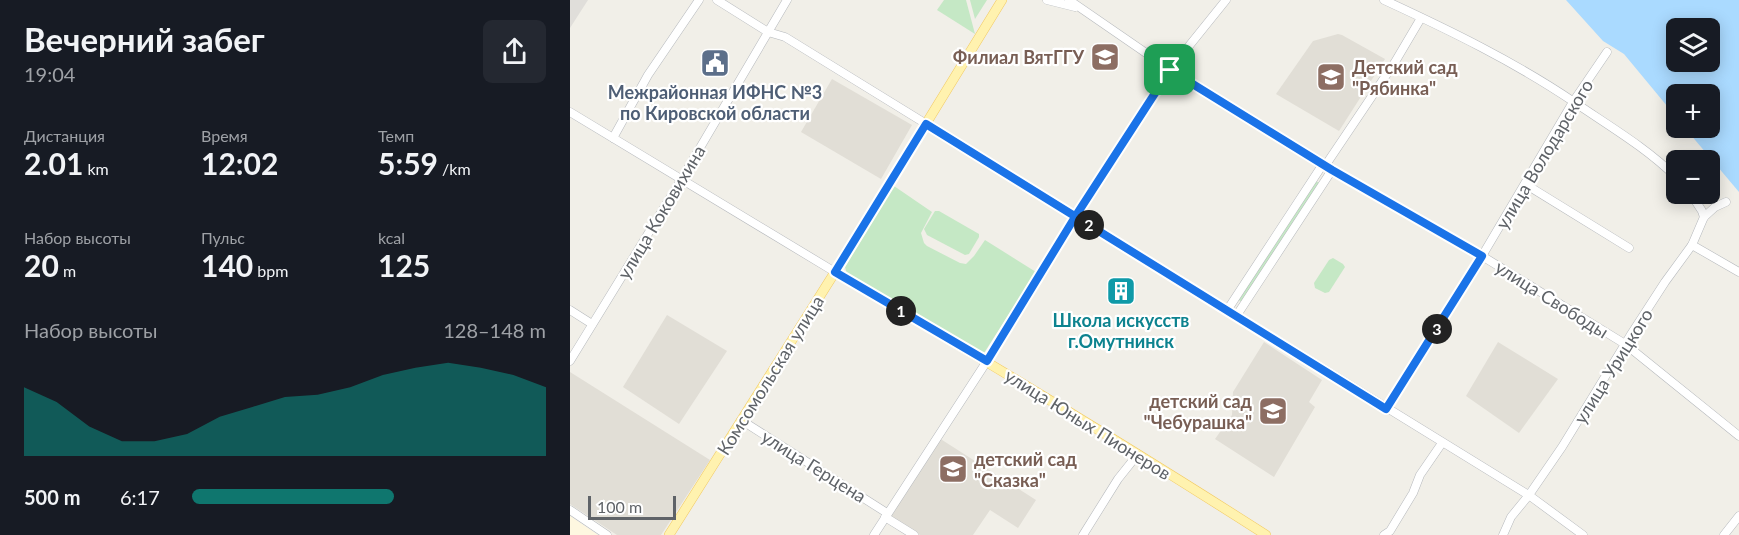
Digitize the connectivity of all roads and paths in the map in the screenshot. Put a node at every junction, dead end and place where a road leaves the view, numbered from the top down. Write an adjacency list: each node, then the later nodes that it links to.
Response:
1 (699, 0): 17 (street)
2 (717, 0): 11 (street)
3 (787, 0): 11 (street, улица Коковихина)
4 (1002, 0): 16 (main road, Комсомольская улица)
5 (1047, 0): 9 (street, улица Свободы)
6 (1069, 0): 9 (street, улица Свободы)
7 (1226, 0): 13 (street)
8 (1384, 0): 10 (street)
9 (1079, 7): 13 (street, улица Свободы)
10 (1421, 18): 14 (street); 18 (street)
11 (768, 32): 16 (street); 20 (street, улица Коковихина)
12 (1607, 52): 14 (street, улица Володарского)
13 (1170, 70): 18 (street, улица Свободы); 24 (street)
14 (1573, 102): 19 (street); 21 (street, улица Володарского)
15 (570, 112): 17 (street, улица Юных Пионеров)
16 (926, 124): 24 (street); 29 (main road, Комсомольская улица)
17 (613, 138): 20 (street, улица Юных Пионеров)
18 (1326, 167): 28 (street, улица Свободы); 31 (street); 33 (street)
19 (1666, 168)
20 (681, 180): 29 (street, улица Юных Пионеров); 34 (street, улица Коковихина)
21 (1525, 184): 27 (street); 28 (street, улица Володарского)
22 (1726, 202): 25 (street)
23 (1697, 204): 25 (street)
24 (1075, 217): 31 (street); 37 (street)
25 (1704, 218): 26 (street, улица Урицкого)
26 (1692, 245): 30 (street); 35 (street, улица Урицкого)
27 (1629, 248)
28 (1482, 256): 35 (street, улица Свободы); 38 (street, улица Володарского)
29 (835, 272): 37 (main road, улица Юных Пионеров); 39 (main road, Комсомольская улица)
30 (1739, 272)
31 (1228, 309): 33 (street)
32 (570, 310): 34 (street)
33 (1237, 315): 38 (street)
34 (592, 324): 36 (street, улица Коковихина)
35 (1626, 344): 40 (street, улица Свободы); 43 (street, улица Урицкого)
36 (570, 361)
37 (987, 361): 42 (main road, улица Юных Пионеров); 45 (street)
38 (1386, 409): 41 (street)
39 (741, 420): 45 (street, улица Герцена); 48 (main road, Комсомольская улица)
40 (1739, 436)
41 (1442, 443): 43 (street); 53 (street)
42 (1138, 454): 51 (street); 52 (main road, улица Юных Пионеров)
43 (1529, 495): 54 (street, улица Урицкого); 55 (street)
44 (570, 510): 47 (street)
45 (886, 515): 49 (street); 50 (street, улица Герцена)
46 (1739, 516): 56 (street)
47 (606, 535)
48 (669, 535)
49 (874, 535)
50 (914, 535)
51 (1083, 535)
52 (1266, 535)
53 (1384, 535)
54 (1503, 535)
55 (1584, 535)
56 (1724, 535)

